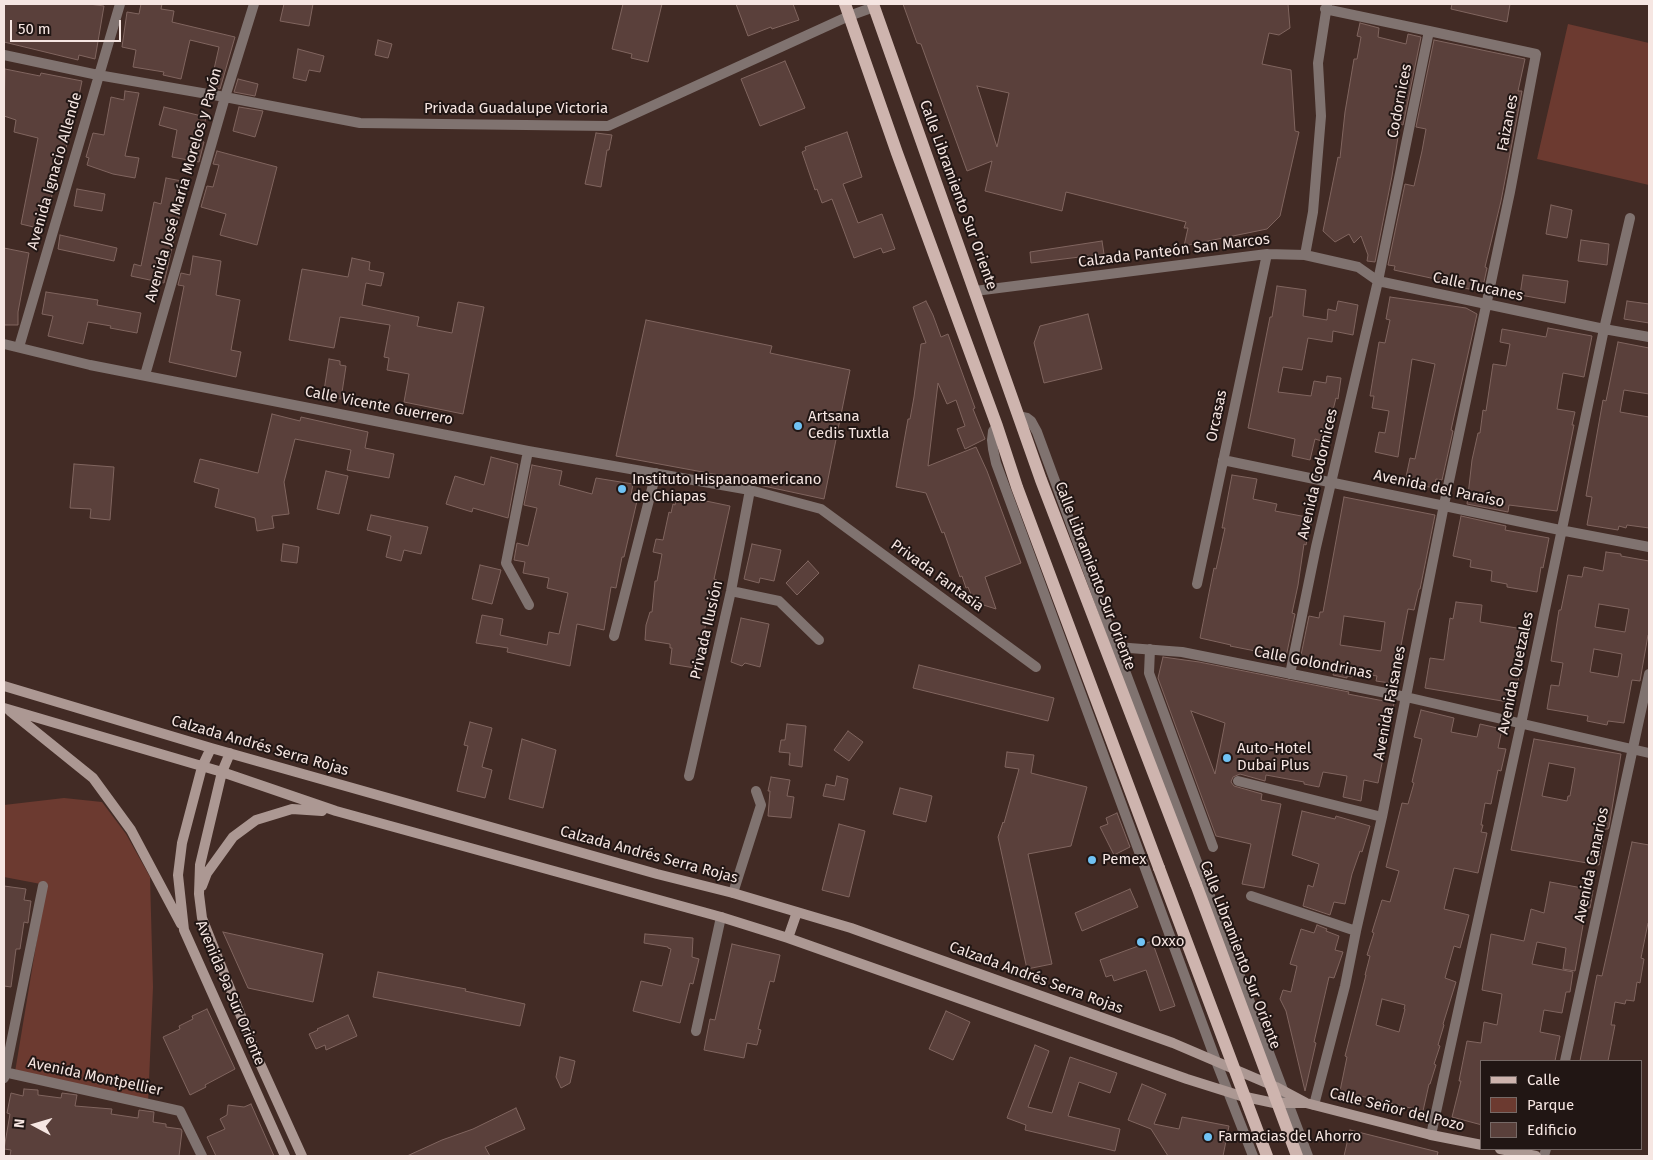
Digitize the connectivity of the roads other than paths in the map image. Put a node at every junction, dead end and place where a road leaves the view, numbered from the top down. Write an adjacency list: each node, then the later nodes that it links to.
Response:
1 (120, 4): 8 (street, Avenida Ignacio Allende)
2 (254, 4): 9 (street, Avenida José María Morelos y Pavón)
3 (873, 5): 5 (street, Privada Guadalupe Victoria); 14 (main road, Calle Libramiento Sur Oriente)
4 (1326, 6): 6 (street); 12 (street)
5 (847, 10): 9 (street, Privada Guadalupe Victoria); 22 (main road)
6 (1429, 31): 13 (street, Codornices); 15 (street, Faizanes)
7 (4, 55): 8 (street, Privada Guadalupe Victoria)
8 (98, 75): 9 (street, Privada Guadalupe Victoria); 19 (street, Avenida Ignacio Allende)
9 (225, 97): 20 (street, Avenida José María Morelos y Pavón)
10 (1630, 218): 16 (street, Avenida Quetzales)
11 (1266, 254): 12 (street, Calzada Panteón San Marcos); 14 (street, Calzada Panteón San Marcos); 24 (street, Orcasas)
12 (1305, 255): 13 (street, Calle Tucanes)
13 (1378, 281): 15 (street, Calle Tucanes); 26 (street, Avenida Codornices)
14 (975, 291): 21 (main road, Calle Libramiento Sur Oriente)
15 (1487, 304): 16 (street, Calle Tucanes); 28 (street, Avenida Faisanes)
16 (1604, 330): 17 (street, Calle Tucanes); 30 (street, Avenida Quetzales)
17 (1649, 337)
18 (4, 344): 19 (street, Calle Vicente Guerrero)
19 (19, 347): 20 (street, Calle Vicente Guerrero)
20 (145, 375): 23 (street, Calle Vicente Guerrero)
21 (1018, 416): 37 (street); 83 (main road, Calle Libramiento Sur Oriente, bridge)
22 (997, 426): 69 (street); 82 (main road, bridge)
23 (528, 451): 25 (street, Calle Vicente Guerrero); 34 (street)
24 (1224, 460): 26 (street, Avenida del Paraíso); 32 (street, Orcasas)
25 (656, 473): 27 (street, Calle Vicente Guerrero); 35 (street)
26 (1332, 482): 28 (street, Avenida del Paraíso); 40 (street, Avenida Codornices)
27 (750, 490): 29 (street, Calle Vicente Guerrero); 33 (street, Privada Ilusión)
28 (1444, 505): 30 (street, Avenida del Paraíso); 43 (street, Avenida Faisanes)
29 (821, 509): 39 (street, Privada Fantasía)
30 (1560, 530): 31 (street, Avenida del Paraíso); 45 (street, Avenida Quetzales)
31 (1649, 547)
32 (1197, 584)
33 (731, 591): 36 (street); 52 (street, Privada Ilusión)
34 (529, 605)
35 (614, 636)
36 (819, 640)
37 (1116, 647): 38 (street, Calle Golondrinas); 71 (street)
38 (1150, 649): 40 (street, Calle Golondrinas); 57 (street)
39 (1036, 667)
40 (1290, 674): 43 (street, Calle Golondrinas)
41 (1649, 674): 47 (street, Avenida Canarios)
42 (4, 686): 46 (main road, Calzada Andrés Serra Rojas)
43 (1406, 697): 45 (street, Calle Golondrinas); 56 (street, Avenida Faisanes)
44 (5, 708): 50 (main road); 64 (main road)
45 (1521, 724): 47 (street, Calle Golondrinas); 75 (street, Avenida Quetzales)
46 (211, 748): 49 (main road, Calzada Andrés Serra Rojas); 50 (main road, Avenida 9a Sur Oriente)
47 (1633, 749): 48 (street, Calle Golondrinas); 68 (street, Avenida Canarios)
48 (1649, 753)
49 (230, 754): 51 (main road, Avenida 9a Sur Oriente); 59 (main road, Calzada Andrés Serra Rojas)
50 (202, 767): 51 (main road); 64 (main road, Avenida 9a Sur Oriente)
51 (222, 772): 55 (main road); 60 (main road, Avenida 9a Sur Oriente)
52 (689, 776)
53 (1238, 781): 56 (street)
54 (756, 791): 59 (street)
55 (336, 811): 60 (main road); 63 (main road)
56 (1382, 817): 65 (street, Avenida Faisanes)
57 (1213, 847)
58 (43, 886): 70 (street)
59 (733, 893): 62 (main road, Calzada Andrés Serra Rojas)
60 (199, 894): 80 (main road, Avenida 9a Sur Oriente)
61 (1250, 896): 65 (street)
62 (797, 912): 66 (main road); 69 (main road, Calzada Andrés Serra Rojas)
63 (721, 917): 66 (main road); 67 (street)
64 (184, 930): 79 (main road, Avenida 9a Sur Oriente)
65 (1356, 931): 74 (street, Avenida Faisanes)
66 (788, 938): 72 (main road)
67 (696, 1031)
68 (1565, 1060)
69 (1216, 1061): 71 (main road, Calzada Andrés Serra Rojas); 72 (street)
70 (4, 1074): 78 (street, Avenida Montpellier)
71 (1280, 1089): 73 (street); 74 (main road, Calle Señor del Pozo)
72 (1228, 1091): 73 (main road, Calle Señor del Pozo); 81 (street)
73 (1289, 1104): 74 (main road, Calle Señor del Pozo); 84 (street)
74 (1310, 1104): 75 (main road, Calle Señor del Pozo)
75 (1431, 1134): 76 (main road, Calle Señor del Pozo)
76 (1480, 1145)
77 (1505, 1150): 85 (main road)
78 (202, 1156)
79 (285, 1156)
80 (302, 1156)
81 (1253, 1156)
82 (1266, 1156)
83 (1298, 1156)
84 (1308, 1156)
85 (1536, 1156)

